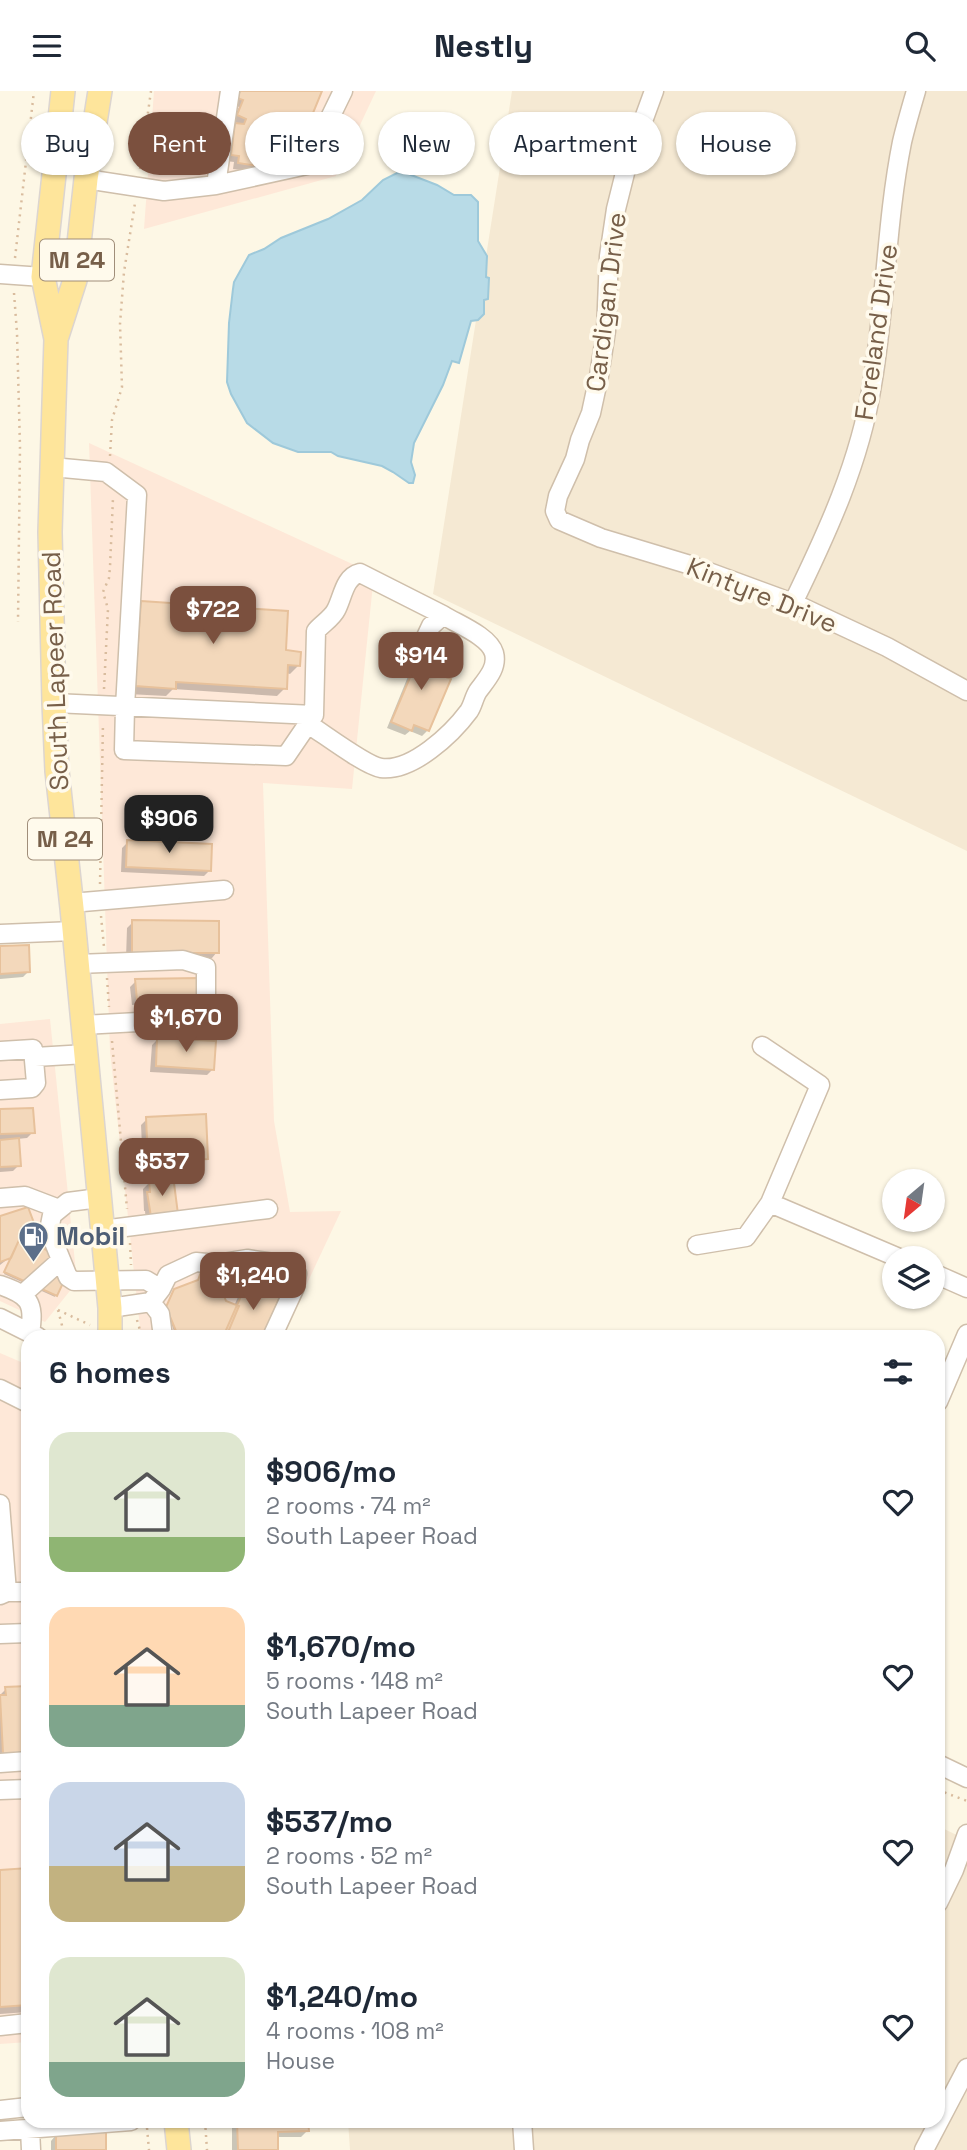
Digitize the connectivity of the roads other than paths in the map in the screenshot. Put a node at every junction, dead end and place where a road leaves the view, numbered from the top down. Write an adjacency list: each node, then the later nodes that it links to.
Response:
1 (63, 91): 10 (main road, South Lapeer Road / M 24)
2 (100, 91): 7 (main road, South Lapeer Road / M 24)
3 (230, 91): 8 (street)
4 (343, 91): 8 (street)
5 (654, 91): 13 (street, Cardigan Drive)
6 (916, 91): 14 (street, Foreland Drive)
7 (86, 179): 8 (street); 11 (main road, South Lapeer Road / M 24)
8 (216, 185)
9 (7, 275): 10 (street)
10 (43, 277): 11 (main road, South Lapeer Road / M 24)
11 (56, 339): 12 (main road, South Lapeer Road / M 24)
12 (52, 467): 18 (main road, South Lapeer Road / M 24); 19 (street)
13 (555, 511): 14 (street, Kintyre Drive)
14 (793, 603): 17 (street, Kintyre Drive)
15 (443, 615): 16 (street); 20 (street); 20 (street)
16 (424, 642)
17 (967, 691)
18 (54, 703): 19 (street); 22 (main road, South Lapeer Road / M 24)
19 (125, 707): 20 (street); 20 (street)
20 (311, 719)
21 (225, 890): 22 (street)
22 (71, 903): 23 (main road, South Lapeer Road / M 24)
23 (74, 931): 24 (street); 25 (main road, South Lapeer Road / M 24)
24 (0, 933)
25 (77, 964): 26 (main road, South Lapeer Road / M 24); 26 (street)
26 (83, 1025): 29 (main road, South Lapeer Road / M 24)
27 (762, 1046): 34 (street)
28 (0, 1051): 30 (street)
29 (86, 1054): 30 (street); 33 (main road, South Lapeer Road / M 24)
30 (35, 1057): 31 (street)
31 (0, 1090)
32 (0, 1198): 35 (street)
33 (99, 1198): 35 (street); 37 (main road, South Lapeer Road / M 24)
34 (770, 1203): 38 (street); 39 (street)
35 (59, 1209): 40 (street)
36 (268, 1209): 37 (street)
37 (102, 1230): 42 (main road, South Lapeer Road / M 24)
38 (697, 1245)
39 (882, 1251)
40 (61, 1260): 42 (street); 45 (street)
41 (945, 1278): 44 (street)
42 (107, 1279): 46 (street); 47 (main road, South Lapeer Road / M 24)
43 (0, 1285): 45 (street)
44 (967, 1287)
45 (23, 1294): 50 (street)
46 (156, 1295): 47 (street); 52 (street); 53 (street)
47 (110, 1308): 51 (main road, South Lapeer Road / M 24)
48 (0, 1318): 49 (street)
49 (24, 1330)
50 (34, 1330)
51 (110, 1330)
52 (162, 1330)
53 (275, 1330)
54 (967, 1334): 55 (street)
55 (945, 1386)
56 (0, 1389): 57 (street)
57 (21, 1400)
58 (0, 1504): 60 (street)
59 (21, 1592): 60 (street)
60 (3, 1593)
61 (21, 1633): 62 (street)
62 (0, 1634)
63 (21, 1762): 64 (street)
64 (0, 1763)
65 (945, 1767): 66 (street)
66 (967, 1778)
67 (21, 1789): 68 (street)
68 (0, 1790)
69 (967, 1834): 70 (street)
70 (945, 1889)
71 (21, 2024): 72 (street)
72 (0, 2025)
73 (967, 2068): 76 (street)
74 (21, 2108): 75 (street)
75 (0, 2110)
76 (945, 2110)
77 (43, 2128): 81 (street)
78 (177, 2128): 84 (main road)
79 (522, 2128): 85 (street)
80 (936, 2128): 86 (street)
81 (30, 2129): 82 (street); 83 (street)
82 (0, 2131)
83 (32, 2150)
84 (179, 2150)
85 (524, 2150)
86 (924, 2150)

